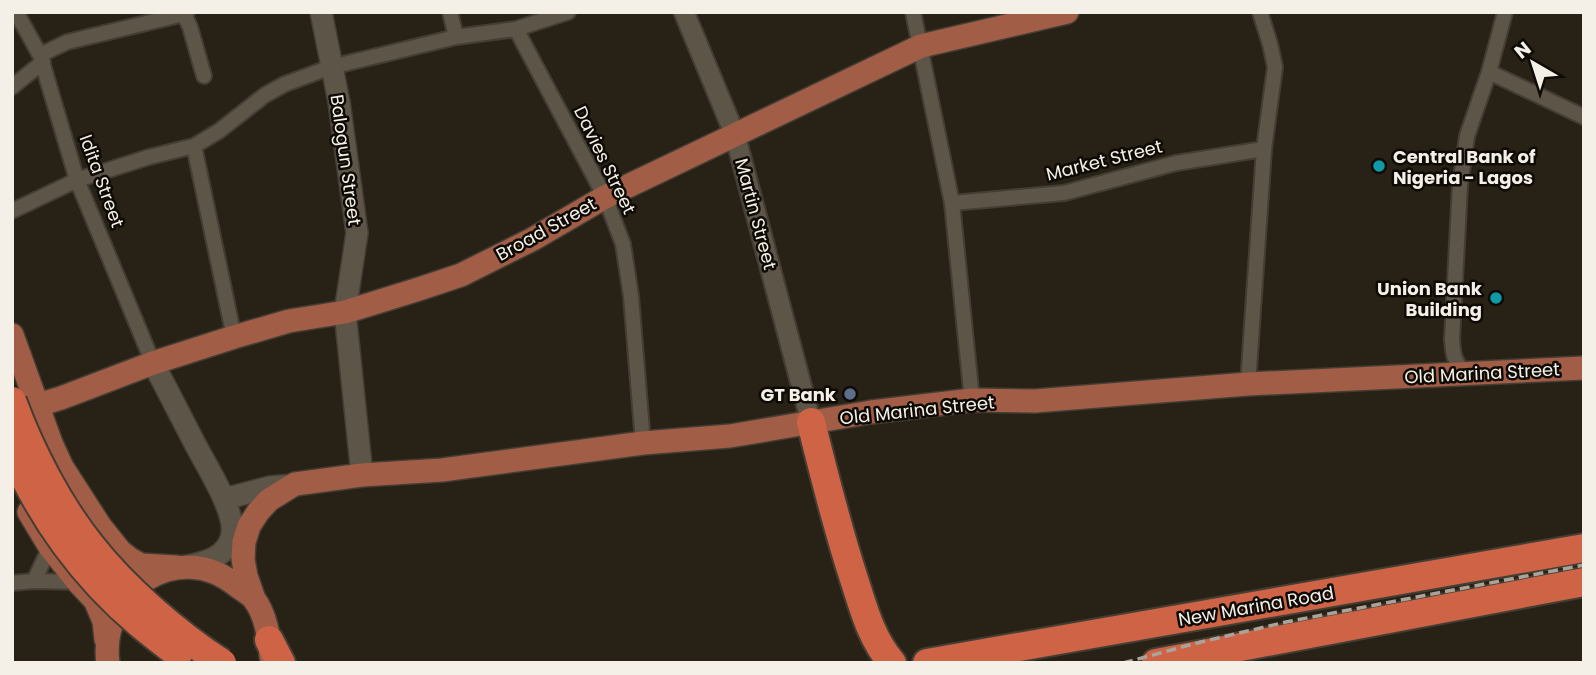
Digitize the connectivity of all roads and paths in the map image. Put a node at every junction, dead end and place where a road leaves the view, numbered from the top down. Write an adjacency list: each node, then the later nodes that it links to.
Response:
1 (16, 12): 14 (street, Idita Street)
2 (321, 12): 15 (main road, Balogun Street)
3 (450, 12): 12 (street)
4 (568, 12): 11 (street)
5 (684, 12): 20 (street, Martin Street)
6 (913, 12): 13 (street)
7 (1067, 12): 13 (main road, Broad Street)
8 (1260, 12): 22 (street)
9 (1505, 12): 16 (street)
10 (185, 13): 14 (street); 17 (street)
11 (516, 29): 12 (street); 24 (street, Davies Street)
12 (456, 37): 15 (street)
13 (921, 47): 20 (main road, Broad Street); 25 (street)
14 (42, 58): 18 (street); 23 (street, Idita Street)
15 (331, 67): 21 (street); 27 (main road, Balogun Street)
16 (1489, 72): 19 (street); 32 (street)
17 (204, 76)
18 (12, 87)
19 (1584, 117)
20 (735, 135): 24 (main road, Broad Street); 37 (street, Martin Street)
21 (194, 146): 23 (street); 29 (street)
22 (1264, 149): 25 (street, Market Street); 33 (street)
23 (77, 180): 26 (street); 30 (street, Idita Street)
24 (605, 197): 27 (main road, Broad Street); 38 (street, Davies Street)
25 (952, 203): 34 (street)
26 (12, 211)
27 (345, 312): 29 (main road, Broad Street); 40 (main road, Balogun Street)
28 (12, 335): 35 (main road)
29 (234, 337): 30 (main road, Broad Street)
30 (153, 363): 35 (main road, Broad Street); 43 (main road)
31 (1584, 368): 32 (main road, Old Marina Street)
32 (1465, 373): 33 (main road, Old Marina Street)
33 (1248, 384): 34 (main road, Old Marina Street)
34 (972, 400): 37 (main road, Old Marina Street)
35 (25, 403): 36 (main road, Broad Street); 46 (main road); 55 (highway, bridge)
36 (12, 413)
37 (811, 422): 38 (main road, Old Marina Street); 56 (highway)
38 (643, 443): 40 (main road, Old Marina Street)
39 (12, 450): 54 (highway, bridge)
40 (362, 475): 42 (main road, Old Marina Street)
41 (12, 482): 44 (main road)
42 (295, 485): 43 (main road, Old Marina Street); 51 (main road, Old Marina Street)
43 (224, 499): 46 (main road)
44 (50, 547): 47 (street); 48 (main road)
45 (1584, 548): 57 (highway, New Marina Road)
46 (181, 566): 51 (main road); 52 (main road)
47 (34, 581): 48 (street); 50 (street)
48 (78, 582): 52 (main road)
49 (1584, 582): 58 (highway, New Marina Road)
50 (12, 583)
51 (254, 600): 53 (main road, Old Marina Street)
52 (107, 654)
53 (274, 655)
54 (189, 663)
55 (222, 663)
56 (892, 663)
57 (927, 663)
58 (1156, 663)

